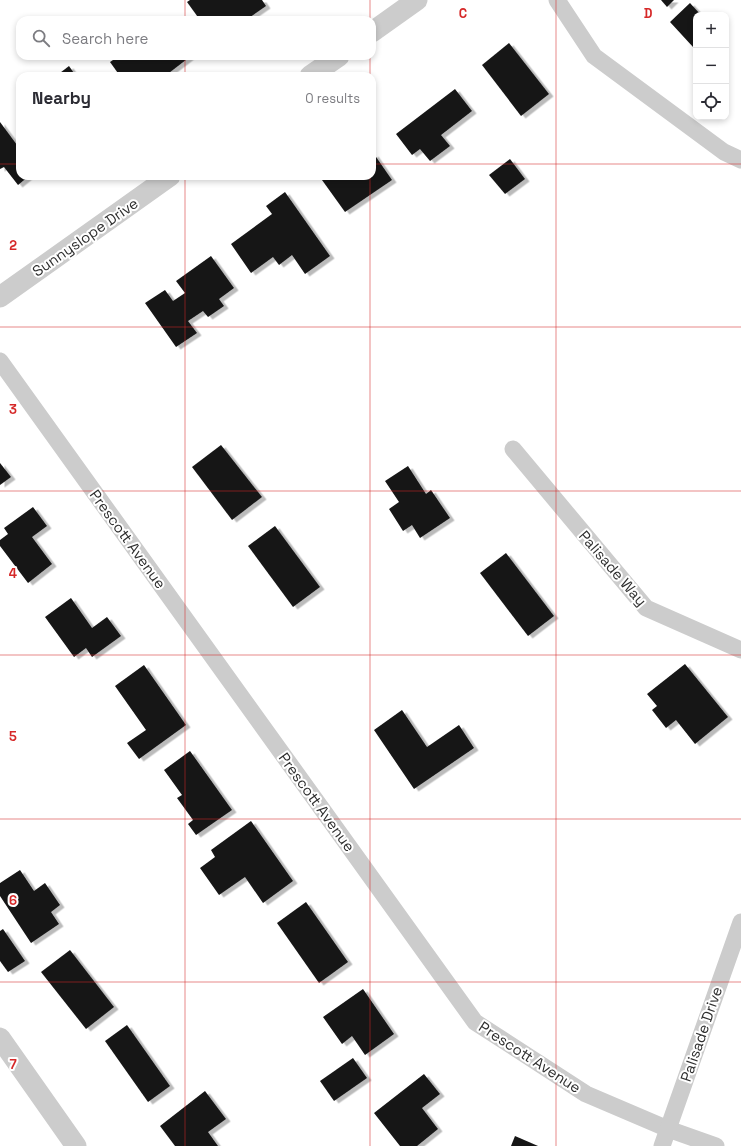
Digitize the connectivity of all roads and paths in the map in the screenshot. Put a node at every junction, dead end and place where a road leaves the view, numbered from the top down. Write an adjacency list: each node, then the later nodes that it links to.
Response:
1 (417, 0): 3 (street)
2 (557, 0): 6 (street)
3 (376, 29)
4 (332, 60): 5 (street)
5 (316, 72)
6 (741, 160)
7 (164, 180): 8 (street, Sunnyslope Drive)
8 (0, 297)
9 (0, 361): 14 (street, Prescott Avenue)
10 (513, 449): 11 (street, Palisade Way)
11 (741, 650)
12 (741, 922): 14 (street, Palisade Drive)
13 (0, 1038): 15 (street)
14 (668, 1129): 16 (street, Palisade Drive); 17 (street, Prescott Avenue)
15 (76, 1146)
16 (662, 1146)
17 (716, 1146)

